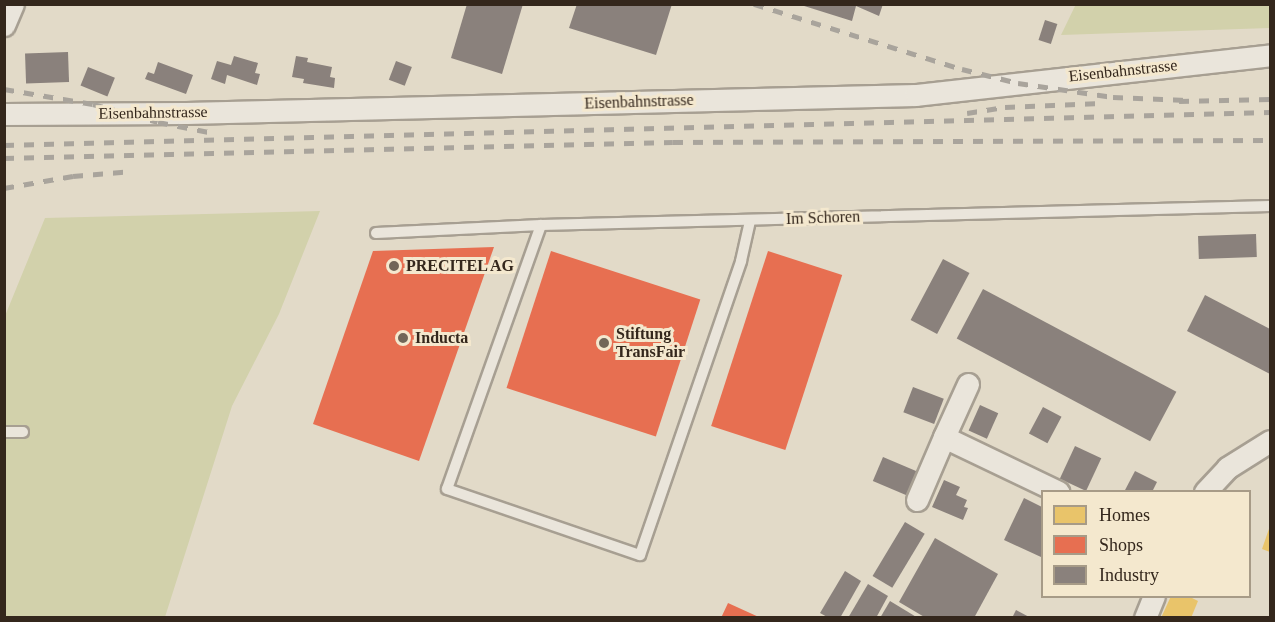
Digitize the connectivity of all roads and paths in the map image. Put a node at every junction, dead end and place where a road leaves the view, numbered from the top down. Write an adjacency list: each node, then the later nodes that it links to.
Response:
1 (13, 4): 2 (street)
2 (4, 25)
3 (1270, 55): 4 (street, Eisenbahnstrasse)
4 (4, 114)
5 (1270, 206): 6 (lane, Im Schoren)
6 (750, 221): 7 (lane, Im Schoren); 7 (lane)
7 (541, 225): 8 (lane, Im Schoren)
8 (376, 233)
9 (968, 384): 12 (street)
10 (4, 432): 11 (lane)
11 (23, 432)
12 (944, 437): 14 (street); 16 (street)
13 (1270, 441): 15 (street)
14 (1055, 490)
15 (1207, 490)
16 (917, 500)
17 (1154, 598): 18 (street)
18 (1145, 618)

